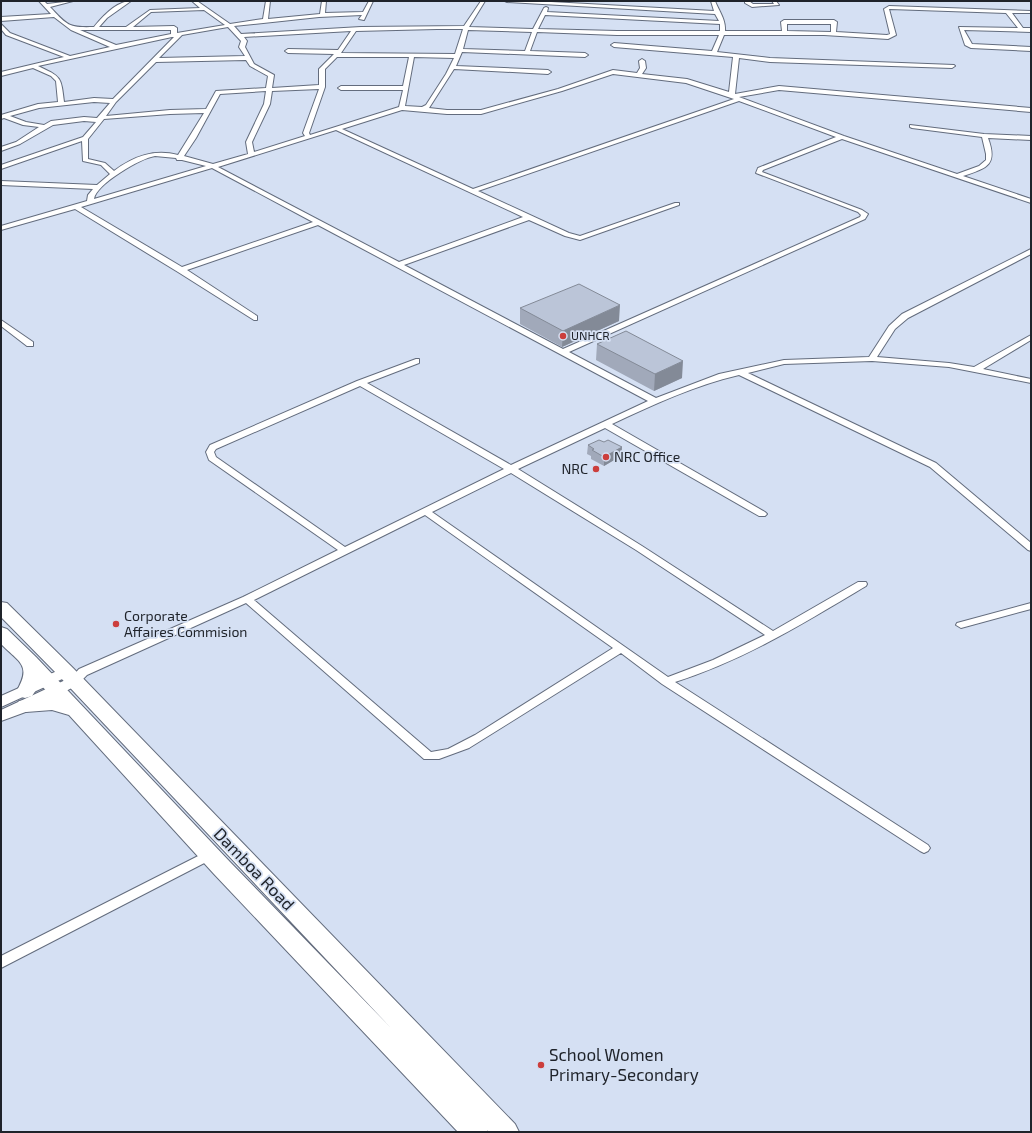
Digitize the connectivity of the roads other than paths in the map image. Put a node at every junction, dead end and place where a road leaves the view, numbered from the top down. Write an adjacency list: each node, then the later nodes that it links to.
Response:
1 (41, 1): 16 (street)
2 (71, 1): 16 (street)
3 (128, 1): 32 (street)
4 (194, 1): 18 (street)
5 (268, 1): 28 (street)
6 (324, 1): 26 (street)
7 (371, 1): 24 (street)
8 (483, 1): 33 (street)
9 (507, 1): 13 (street)
10 (713, 1): 20 (street)
11 (774, 1): 14 (street)
12 (927, 1): 17 (street)
13 (549, 2): 23 (street); 29 (street)
14 (747, 2)
15 (1015, 5): 21 (street)
16 (46, 6): 25 (street)
17 (931, 8): 19 (street); 42 (street)
18 (204, 9): 31 (street); 35 (street)
19 (1007, 10): 21 (street); 39 (street)
20 (716, 11)
21 (1021, 11): 22 (street)
22 (1031, 12)
23 (544, 13): 29 (street); 38 (street)
24 (365, 14): 26 (street); 36 (street)
25 (55, 15): 27 (street); 34 (street)
26 (322, 15): 28 (street)
27 (1, 19)
28 (265, 21): 31 (street)
29 (722, 23): 43 (street)
30 (1, 26): 57 (street)
31 (229, 27): 44 (street); 45 (street)
32 (96, 28): 34 (street); 35 (street)
33 (465, 28): 36 (street); 38 (street); 51 (street)
34 (74, 29): 47 (street)
35 (127, 29): 44 (street)
36 (361, 29): 37 (street)
37 (354, 30): 45 (street); 53 (street)
38 (534, 30): 43 (street); 50 (street)
39 (1022, 30): 40 (street); 48 (street)
40 (1031, 30)
41 (785, 33): 42 (street); 42 (street); 43 (street)
42 (832, 33)
43 (723, 34): 52 (street)
44 (177, 36): 47 (street); 59 (street)
45 (239, 36): 58 (street)
46 (614, 45): 52 (street)
47 (118, 48): 57 (street)
48 (1031, 49)
49 (288, 51): 53 (street)
50 (527, 52): 51 (street); 55 (street)
51 (458, 53): 54 (street); 64 (street)
52 (714, 53): 56 (street)
53 (337, 54): 54 (street); 69 (street)
54 (412, 55): 71 (street)
55 (585, 55)
56 (736, 56): 62 (street); 73 (street)
57 (72, 58): 63 (street)
58 (248, 58): 59 (street); 72 (street)
59 (152, 60): 74 (street)
60 (642, 61): 68 (street)
61 (1, 65): 65 (street)
62 (952, 66)
63 (36, 67): 65 (street); 75 (street)
64 (452, 67): 66 (street); 77 (street)
65 (15, 71): 67 (street)
66 (548, 72)
67 (1, 74)
68 (639, 74): 73 (street); 77 (street)
69 (322, 87): 72 (street); 86 (street)
70 (341, 88): 71 (street)
71 (405, 88): 76 (street)
72 (270, 89): 79 (street); 91 (street)
73 (735, 97): 78 (street); 87 (street); 99 (street)
74 (114, 101): 75 (street); 81 (street)
75 (61, 104): 80 (street)
76 (402, 108): 77 (street); 84 (street)
77 (423, 109)
78 (1031, 110)
79 (207, 111): 81 (street); 92 (street)
80 (3, 116): 82 (street)
81 (100, 119): 82 (street); 88 (street)
82 (43, 126): 90 (street)
83 (912, 126): 85 (street)
84 (336, 128): 86 (street); 99 (street)
85 (984, 136): 89 (street); 96 (street)
86 (309, 137): 91 (street)
87 (842, 137): 96 (street); 114 (street)
88 (85, 138): 94 (street); 95 (street)
89 (1031, 138)
90 (1, 149)
91 (251, 155): 93 (street)
92 (179, 158): 93 (street); 95 (street)
93 (212, 166): 101 (street); 105 (street)
94 (1, 167)
95 (114, 174): 98 (street)
96 (957, 176): 100 (street)
97 (1, 183): 98 (street)
98 (98, 187): 101 (street)
99 (473, 191): 104 (street)
100 (1031, 200)
101 (90, 202): 103 (street)
102 (677, 204): 104 (street)
103 (75, 206): 106 (street); 109 (street)
104 (530, 217): 108 (street)
105 (317, 224): 108 (street); 109 (street)
106 (1, 228)
107 (1031, 251): 115 (street)
108 (398, 265): 114 (street)
109 (181, 270): 110 (street)
110 (254, 318)
111 (1, 322): 113 (street)
112 (1031, 337): 117 (street)
113 (30, 344)
114 (562, 352): 121 (street)
115 (872, 360): 117 (street); 118 (street)
116 (416, 362): 120 (street)
117 (976, 370): 119 (street)
118 (740, 372): 121 (street); 126 (street)
119 (1031, 381)
120 (360, 383): 123 (street); 127 (street)
121 (655, 401): 122 (street)
122 (607, 425): 123 (street); 125 (street)
123 (511, 469): 124 (street); 134 (street)
124 (425, 511): 127 (street); 135 (street)
125 (762, 514)
126 (1031, 548)
127 (345, 551): 129 (street)
128 (862, 584): 134 (street)
129 (247, 599): 135 (street); 137 (street)
130 (1031, 606): 132 (street)
131 (1, 607): 137 (main road, Damboa Road)
132 (961, 625)
133 (1, 633): 136 (main road, Damboa Road)
134 (774, 636): 138 (street)
135 (621, 648): 138 (street)
136 (29, 661): 137 (main road, Damboa Road); 139 (main road)
137 (66, 680): 139 (street); 141 (main road, Damboa Road); 147 (main road, Damboa Road)
138 (666, 681): 143 (street)
139 (26, 699): 140 (street); 141 (main road); 142 (street)
140 (1, 702)
141 (74, 710): 144 (main road, Damboa Road)
142 (1, 716)
143 (924, 848)
144 (210, 855): 145 (street); 146 (main road, Damboa Road)
145 (1, 962)
146 (475, 1132)
147 (506, 1132)

